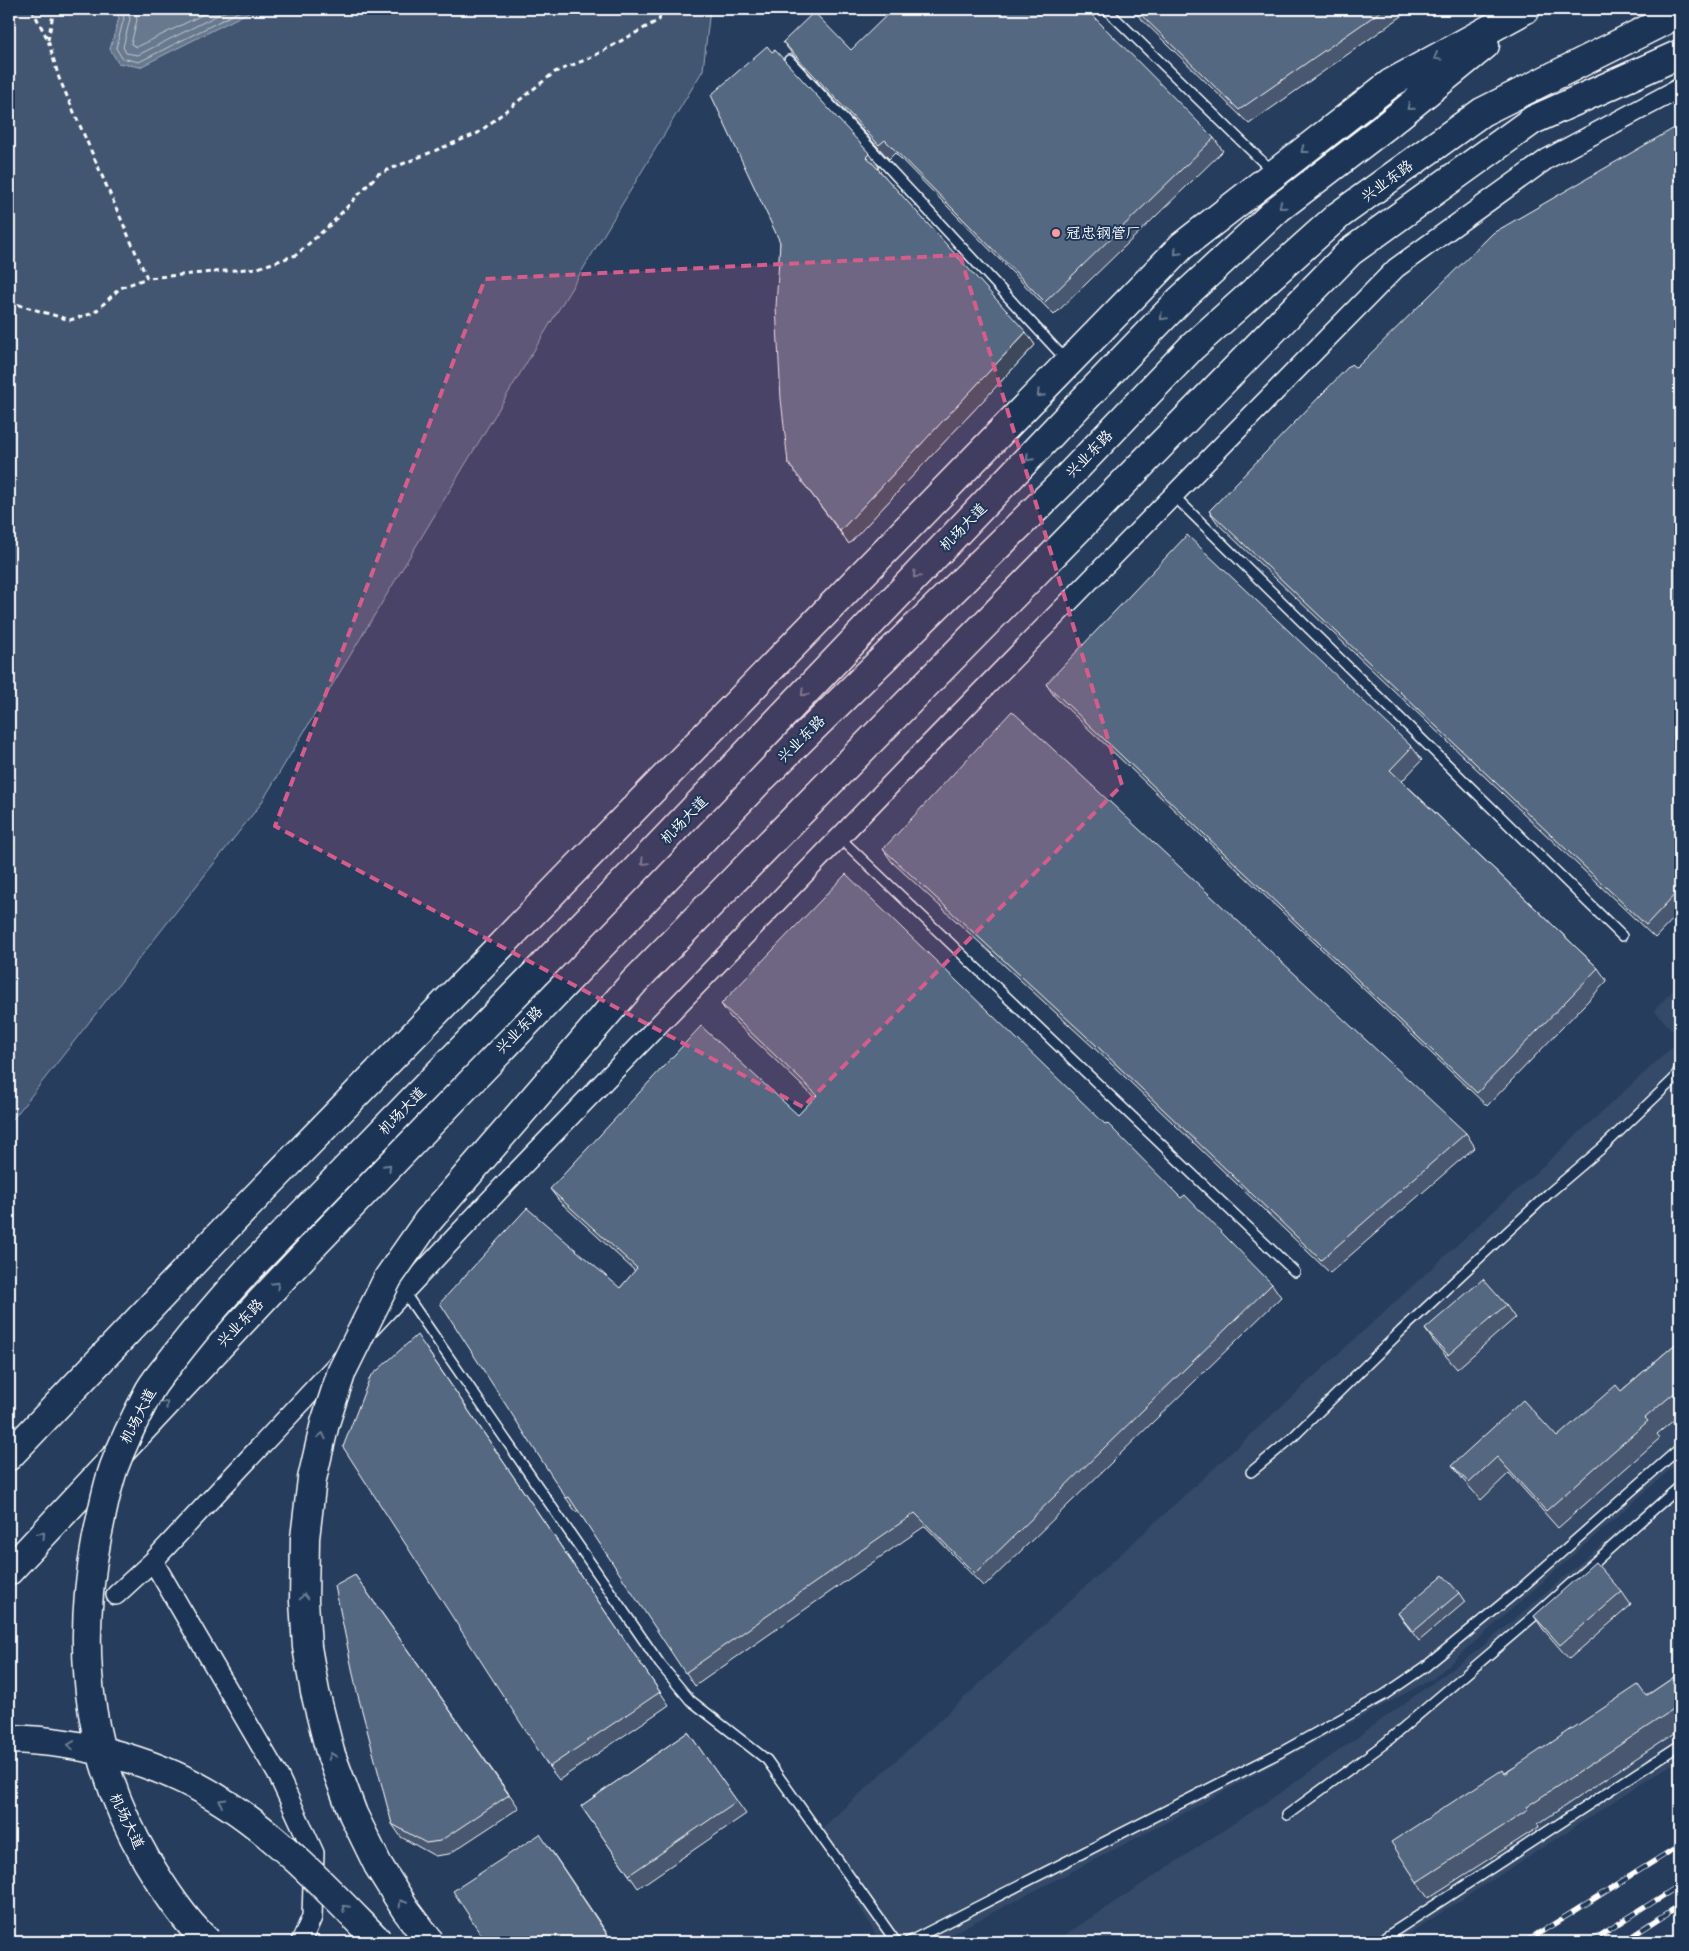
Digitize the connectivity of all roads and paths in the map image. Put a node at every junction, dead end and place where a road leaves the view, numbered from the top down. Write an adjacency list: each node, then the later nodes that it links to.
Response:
1 (32, 9): 7 (path)
2 (54, 9): 7 (path)
3 (662, 9): 12 (path)
4 (1106, 9): 11 (lane)
5 (1527, 9): 11 (main road, one-way to 11); 31 (main road, 机场大道, one-way to 31, bridge)
6 (1680, 14): 26 (main road, 兴业东路, one-way to 6)
7 (48, 40): 12 (path)
8 (1680, 54): 34 (main road, one-way to 8, bridge)
9 (789, 60): 14 (lane)
10 (1680, 88): 15 (street)
11 (1274, 174): 14 (main road, one-way to 14)
12 (147, 278): 13 (path)
13 (9, 302)
14 (1069, 363): 22 (main road, one-way to 22)
15 (1174, 496): 16 (street); 17 (lane)
16 (839, 837): 19 (lane); 20 (street)
17 (1622, 936)
18 (1680, 1068): 23 (lane)
19 (1295, 1272)
20 (404, 1292): 25 (street); 35 (lane)
21 (1680, 1448): 36 (lane)
22 (9, 1456)
23 (1251, 1472)
24 (1680, 1486): 30 (lane)
25 (153, 1562): 27 (street); 32 (street)
26 (9, 1571)
27 (116, 1595)
28 (9, 1738): 33 (main road, one-way to 28, bridge)
29 (1680, 1745): 37 (lane)
30 (1287, 1815)
31 (208, 1942)
32 (301, 1942)
33 (379, 1942)
34 (430, 1942)
35 (896, 1942)
36 (908, 1942)
37 (1378, 1942)

